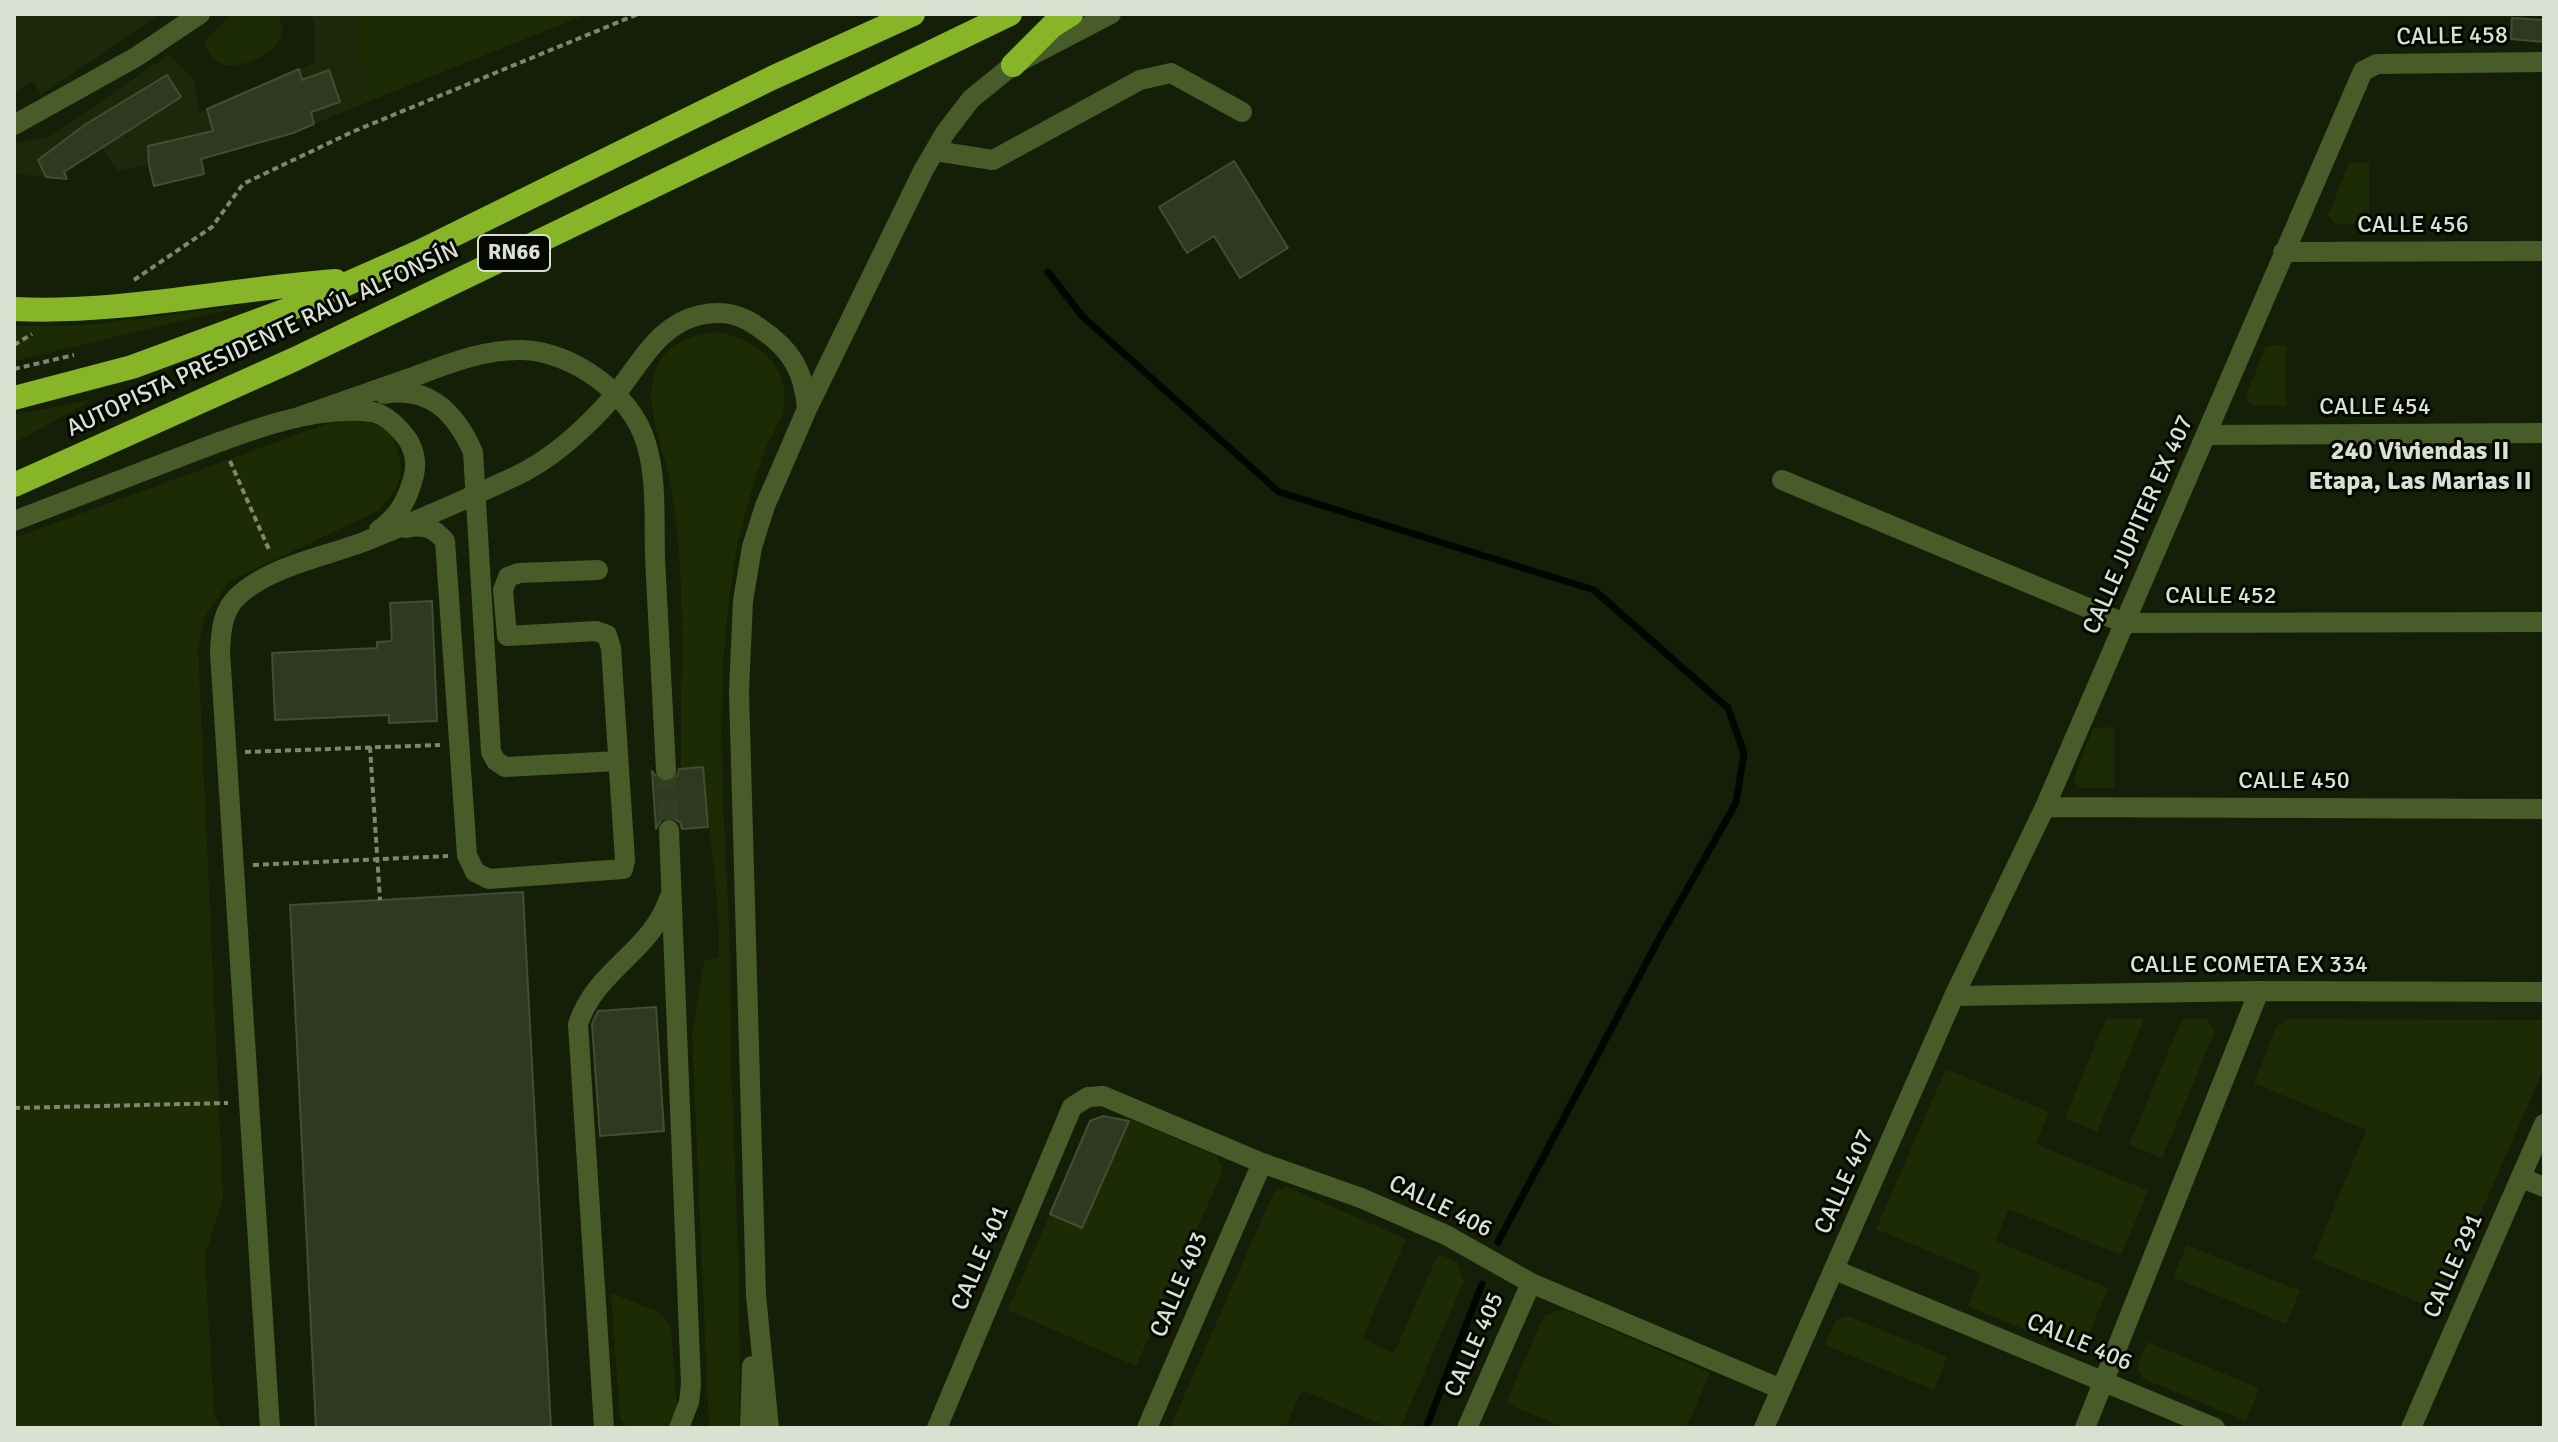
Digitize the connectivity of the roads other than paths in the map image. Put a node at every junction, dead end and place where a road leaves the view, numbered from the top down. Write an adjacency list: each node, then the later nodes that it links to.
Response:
1 (200, 14): 10 (street)
2 (1010, 14): 23 (highway, AUTOPISTA PRESIDENTE RAÚL ALFONSÍN / RN66)
3 (1071, 14): 7 (highway)
4 (1111, 14): 7 (street)
5 (907, 16): 14 (highway, AUTOPISTA PRESIDENTE RAÚL ALFONSÍN / RN66)
6 (2544, 62): 8 (street, CALLE 458)
7 (1013, 65): 11 (street)
8 (2363, 71): 13 (street, CALLE JUPITER EX 407)
9 (1242, 112): 11 (street)
10 (14, 125)
11 (935, 151): 18 (street)
12 (2544, 251): 13 (street, CALLE 456)
13 (2283, 252): 21 (street, CALLE JUPITER EX 407)
14 (354, 280): 15 (highway); 17 (highway, AUTOPISTA PRESIDENTE RAÚL ALFONSÍN / RN66)
15 (14, 309)
16 (614, 395): 18 (street); 19 (street); 24 (street); 32 (street)
17 (14, 398)
18 (807, 409): 47 (street)
19 (296, 418): 24 (street); 25 (street); 27 (street)
20 (2544, 433): 21 (street, CALLE 454)
21 (2207, 435): 30 (street, CALLE JUPITER EX 407)
22 (1782, 480): 30 (street, CALLE 452)
23 (14, 485)
24 (477, 494): 26 (street); 31 (street)
25 (14, 521)
26 (390, 531): 27 (street); 31 (street)
27 (362, 542): 50 (street)
28 (598, 570): 31 (street)
29 (2544, 622): 30 (street, CALLE 452)
30 (2124, 623): 33 (street, CALLE JUPITER EX 407)
31 (618, 761)
32 (666, 770)
33 (2045, 807): 34 (street, CALLE 450); 39 (street, CALLE JUPITER EX 407)
34 (2544, 809)
35 (669, 830): 36 (street)
36 (672, 888): 51 (street); 52 (street)
37 (2259, 991): 38 (street, CALLE COMETA EX 334); 39 (street, CALLE COMETA EX 334); 48 (street)
38 (2544, 992)
39 (1954, 996): 45 (street, CALLE 407)
40 (1072, 1107): 42 (street, CALLE 406); 55 (street, CALLE 401)
41 (2544, 1124): 43 (street, CALLE 291)
42 (1262, 1163): 46 (street, CALLE 406); 56 (street, CALLE 403)
43 (2522, 1178): 44 (street); 61 (street, CALLE 291)
44 (2544, 1187)
45 (1835, 1270): 48 (street, CALLE 406); 49 (street, CALLE 407)
46 (1531, 1283): 49 (street, CALLE 406); 57 (street, CALLE 405)
47 (756, 1295): 53 (street); 54 (street)
48 (2104, 1381): 59 (street); 60 (street, CALLE 406)
49 (1781, 1389): 58 (street)
50 (270, 1428)
51 (604, 1428)
52 (679, 1428)
53 (750, 1428)
54 (769, 1428)
55 (937, 1428)
56 (1147, 1428)
57 (1467, 1428)
58 (1764, 1428)
59 (2085, 1428)
60 (2215, 1428)
61 (2411, 1428)

